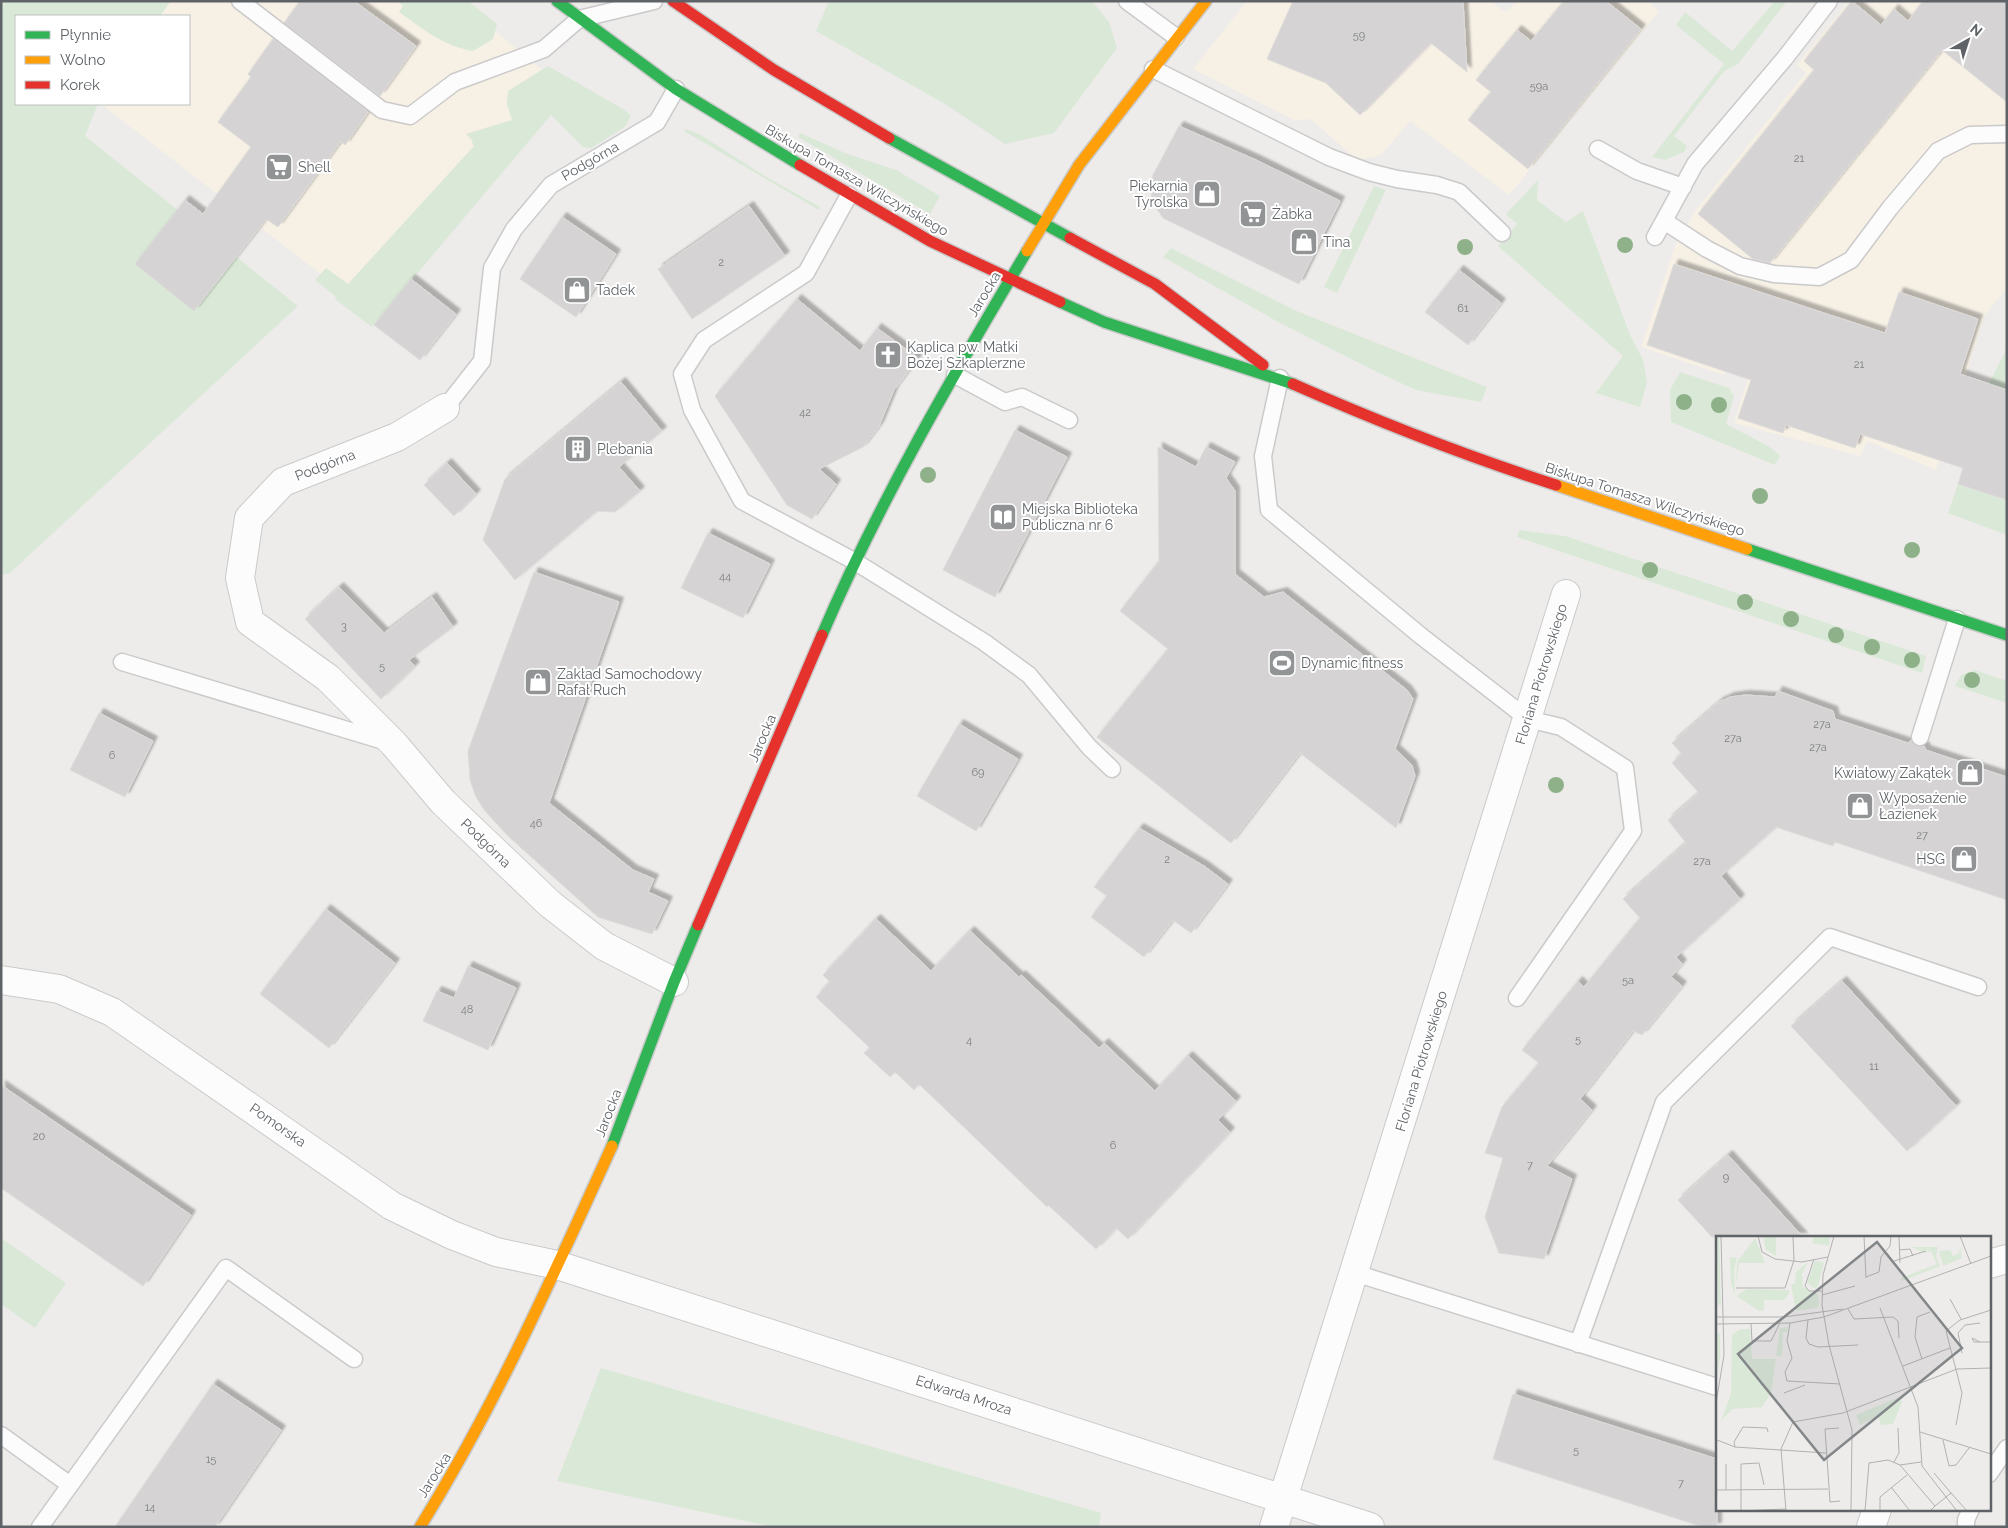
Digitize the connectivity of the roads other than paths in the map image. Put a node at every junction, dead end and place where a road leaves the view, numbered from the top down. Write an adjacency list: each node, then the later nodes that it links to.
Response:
1 (240, 1): 8 (lane)
2 (556, 1): 8 (street, Biskupa Tomasza Wilczyńskiego)
3 (654, 1): 8 (lane)
4 (673, 1): 17 (street, Biskupa Tomasza Wilczyńskiego)
5 (1127, 1): 9 (lane)
6 (1206, 1): 9 (street, Jarocka)
7 (1829, 1): 14 (lane)
8 (579, 19): 11 (street, Biskupa Tomasza Wilczyńskiego)
9 (1176, 37): 10 (street, Jarocka)
10 (1153, 70): 17 (street, Jarocka); 18 (lane)
11 (676, 89): 15 (street, Biskupa Tomasza Wilczyńskiego); 23 (lane, Podgórna)
12 (2007, 134): 16 (lane)
13 (1598, 149): 14 (lane)
14 (1683, 187): 16 (lane)
15 (850, 196): 20 (street, Biskupa Tomasza Wilczyńskiego); 25 (lane)
16 (1664, 221): 19 (lane)
17 (1043, 223): 20 (street, Jarocka); 22 (street, Biskupa Tomasza Wilczyńskiego)
18 (1502, 232)
19 (1655, 237)
20 (1010, 280): 21 (street, Jarocka); 22 (street, Biskupa Tomasza Wilczyńskiego)
21 (955, 375): 24 (lane); 25 (street, Jarocka)
22 (1280, 378): 27 (street, Biskupa Tomasza Wilczyńskiego); 30 (lane)
23 (445, 408): 32 (street, Podgórna)
24 (1069, 420)
25 (854, 562): 33 (lane); 35 (street, Jarocka)
26 (1566, 594): 30 (street, Floriana Piotrowskiego)
27 (1957, 619): 28 (street, Biskupa Tomasza Wilczyńskiego); 31 (lane)
28 (2007, 635)
29 (122, 662): 32 (lane)
30 (1528, 719): 37 (lane); 41 (street, Floriana Piotrowskiego)
31 (1920, 737)
32 (394, 744): 35 (street, Podgórna)
33 (1112, 769)
34 (1, 980): 40 (street, Pomorska)
35 (674, 982): 40 (street, Jarocka)
36 (1978, 987): 42 (lane)
37 (1517, 998)
38 (2007, 1259): 39 (street)
39 (1990, 1264)
40 (557, 1265): 49 (street, Edwarda Mroza); 53 (street, Jarocka)
41 (1355, 1273): 42 (lane); 49 (street, Floriana Piotrowskiego)
42 (1578, 1344): 44 (lane)
43 (354, 1359): 48 (lane)
44 (1716, 1387)
45 (1, 1435): 48 (lane)
46 (2007, 1448): 47 (lane)
47 (1990, 1473)
48 (70, 1485): 52 (lane)
49 (1285, 1498): 54 (street, Floriana Piotrowskiego); 55 (street, Edwarda Mroza)
50 (1877, 1510): 56 (street)
51 (1971, 1510): 57 (lane)
52 (40, 1527)
53 (420, 1527)
54 (1274, 1527)
55 (1370, 1527)
56 (1872, 1527)
57 (1966, 1527)

